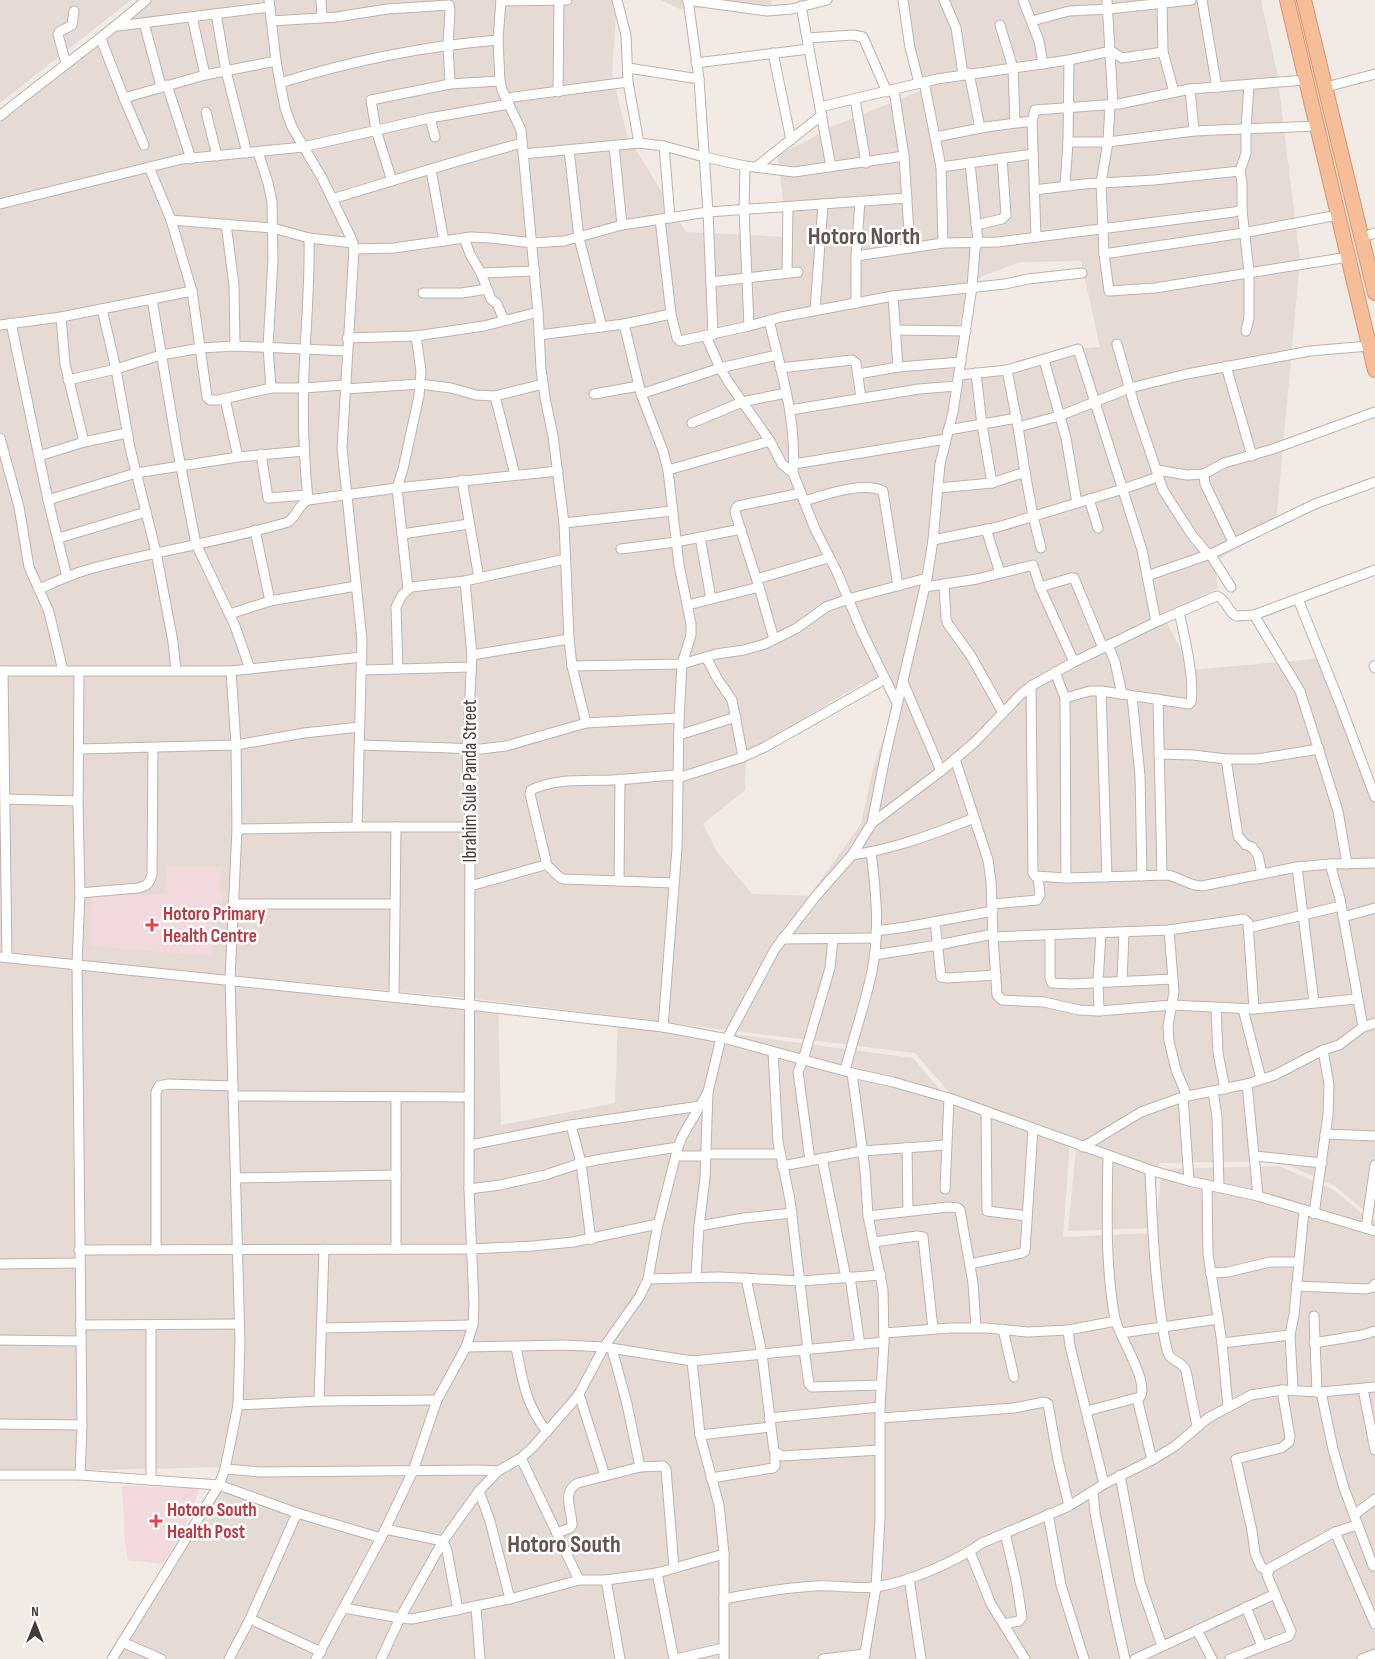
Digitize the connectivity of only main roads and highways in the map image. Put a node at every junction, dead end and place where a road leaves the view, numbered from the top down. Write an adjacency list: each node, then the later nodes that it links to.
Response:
1 (1287, 0): 5 (main road)
2 (1304, 0): 3 (main road)
3 (1368, 235): 4 (main road)
4 (1375, 293)
5 (1375, 370)

